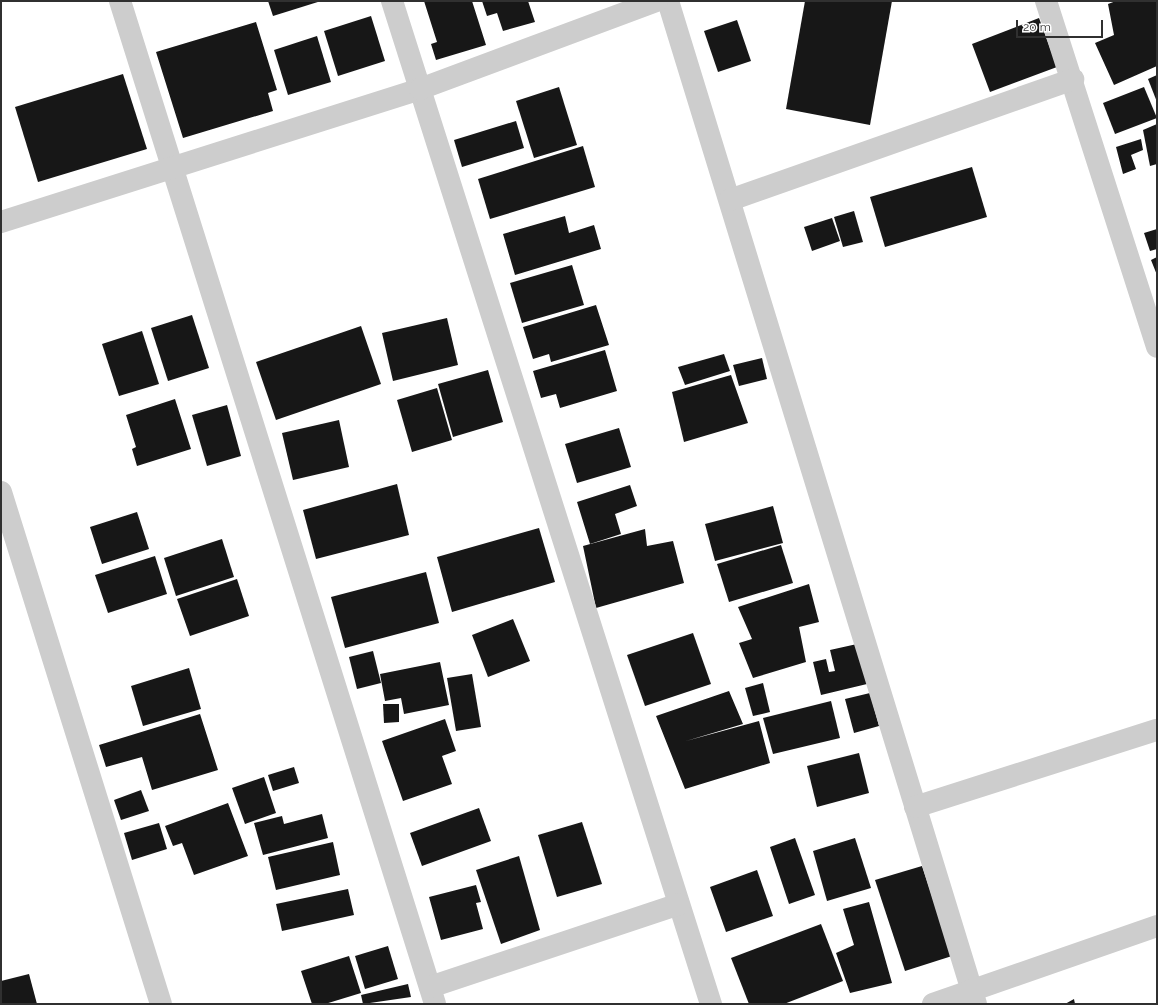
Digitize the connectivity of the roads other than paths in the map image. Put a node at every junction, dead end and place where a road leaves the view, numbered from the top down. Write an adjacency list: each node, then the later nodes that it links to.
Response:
1 (120, 1): 8 (street)
2 (392, 1): 7 (street)
3 (657, 1): 7 (street)
4 (668, 1): 9 (street)
5 (1046, 1): 6 (street)
6 (1073, 79): 9 (street); 11 (street)
7 (420, 89): 8 (street); 15 (street)
8 (174, 167): 10 (street); 17 (street)
9 (730, 200): 14 (street)
10 (1, 222)
11 (1157, 348)
12 (1, 492): 19 (street)
13 (1157, 730): 14 (street)
14 (915, 807): 18 (street)
15 (679, 904): 17 (street); 20 (street)
16 (1157, 926): 18 (street)
17 (432, 995)
18 (974, 998): 21 (street)
19 (161, 1004)
20 (711, 1004)
21 (933, 1004)

